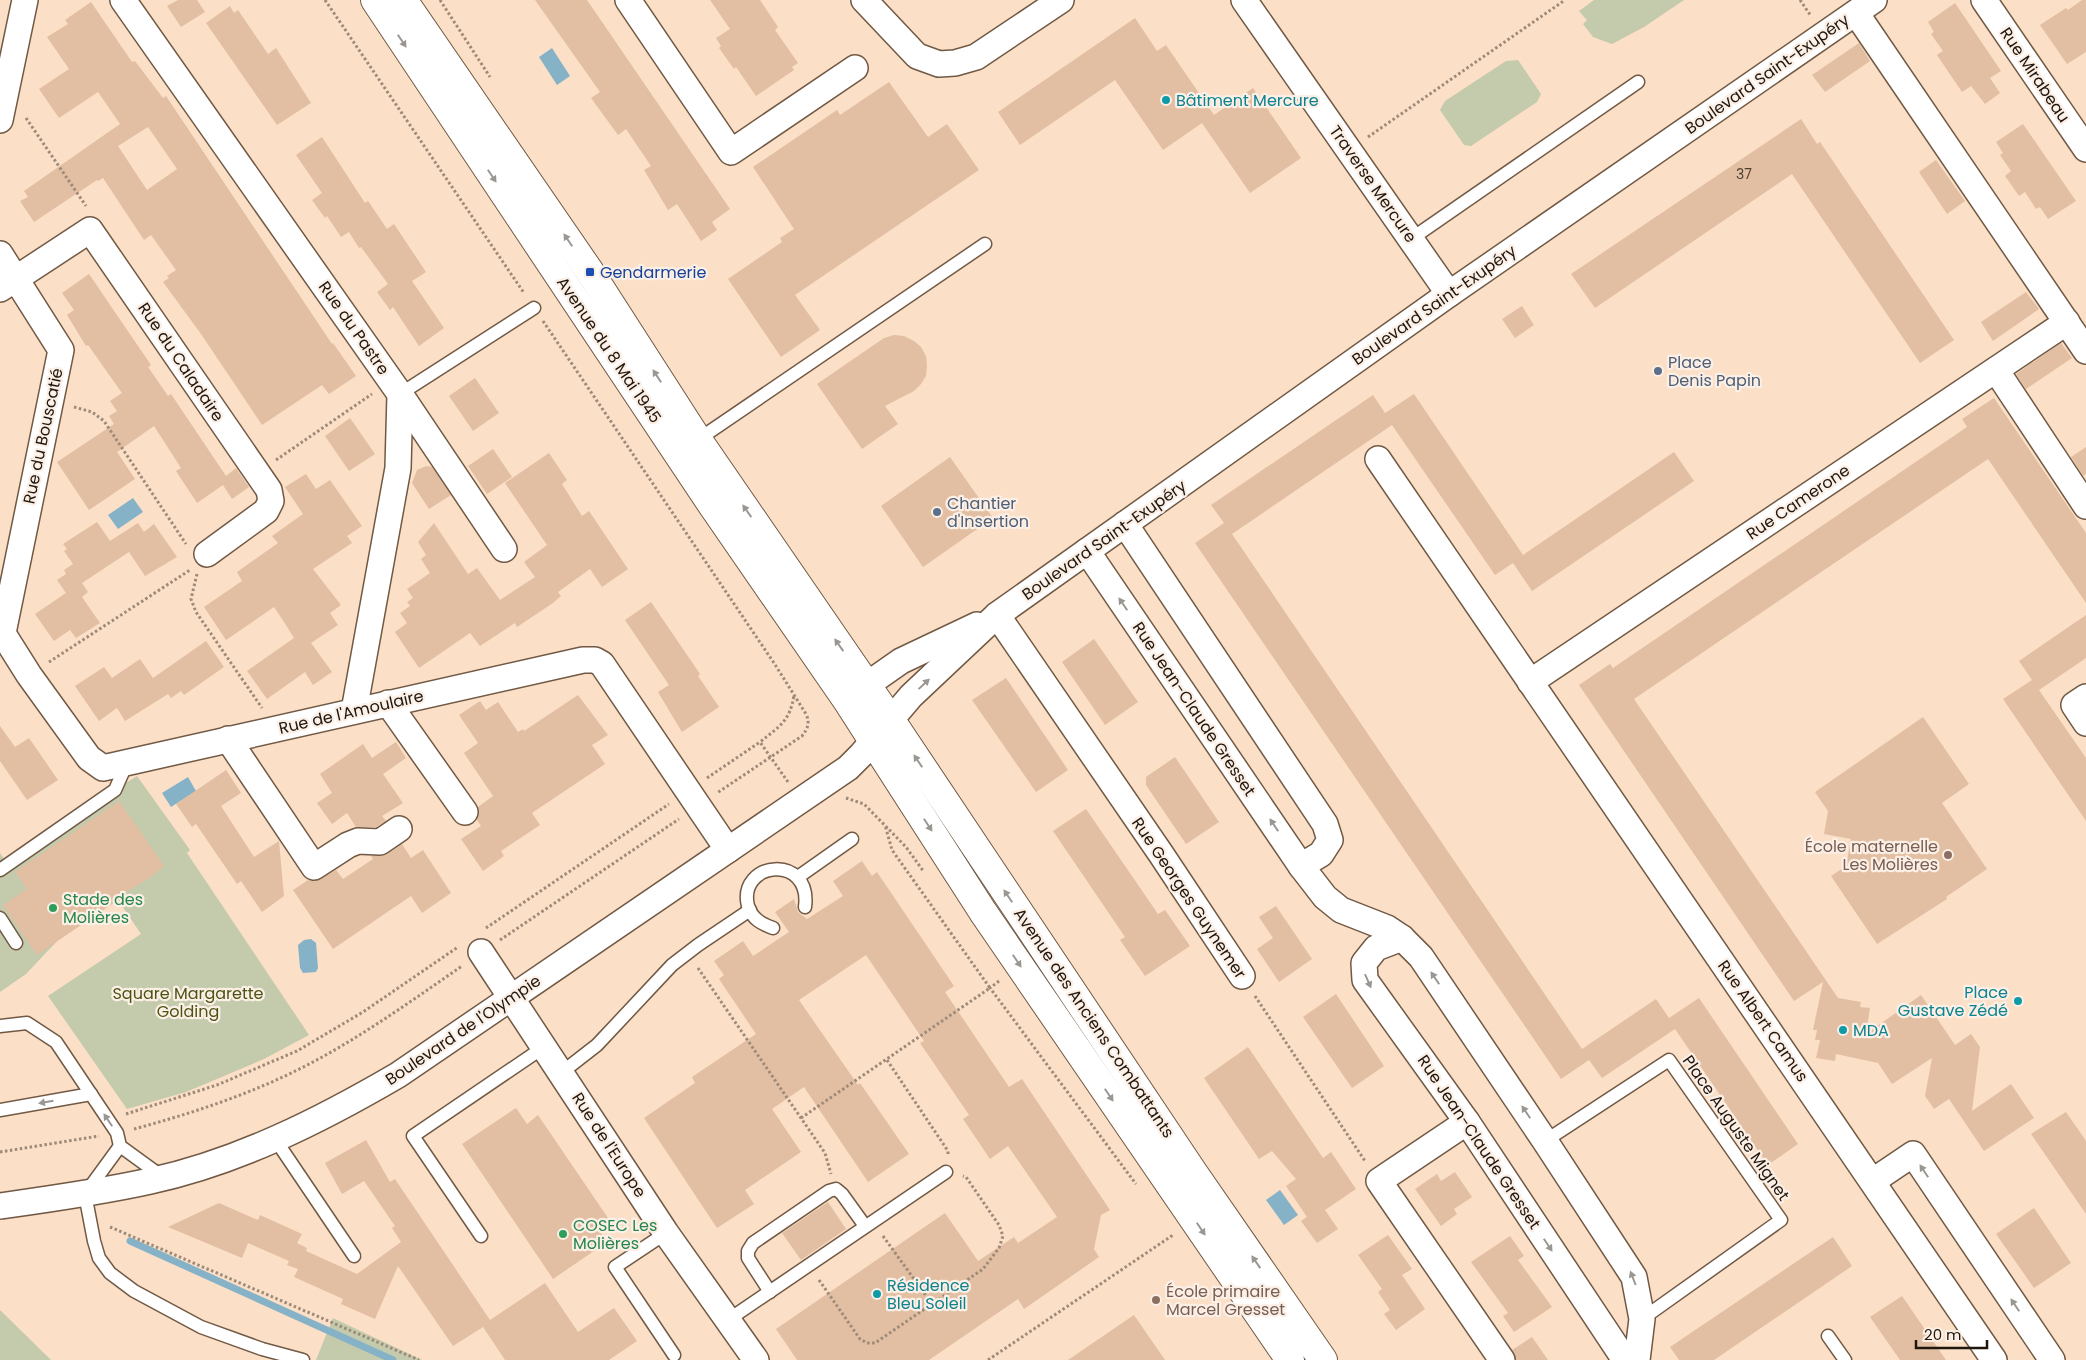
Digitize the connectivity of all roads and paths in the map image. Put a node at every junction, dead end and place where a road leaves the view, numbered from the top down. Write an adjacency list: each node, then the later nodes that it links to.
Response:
1 (25, 0): 15 (street)
2 (123, 0): 29 (street, Rue du Pastre)
3 (325, 0): 24 (path)
4 (375, 0): 28 (main road, Avenue du 8 Mai 1945, one-way to 28)
5 (403, 0): 31 (main road, Avenue du 8 Mai 1945, one-way to 5)
6 (628, 0): 13 (street)
7 (864, 0): 8 (street)
8 (1060, 0)
9 (1244, 0): 17 (street, Traverse Mercure)
10 (1565, 0): 17 (path)
11 (1984, 0): 16 (street, Rue Mirabeau)
12 (1865, 6): 23 (street, Boulevard Saint-Exupéry); 25 (street)
13 (856, 68)
14 (1638, 82): 19 (lane)
15 (2, 108): 18 (path)
16 (2086, 149)
17 (1349, 150): 19 (street, Traverse Mercure)
18 (90, 230): 22 (street); 33 (street, Rue du Caladaire)
19 (1411, 239): 23 (street, Traverse Mercure)
20 (985, 244): 31 (lane)
21 (0, 254): 22 (street, Rue du Bouscatié)
22 (7, 284): 30 (street, Rue du Bouscatié)
23 (1449, 294): 36 (street, Boulevard Saint-Exupéry)
24 (534, 308): 29 (lane); 53 (path)
25 (2067, 322): 26 (street); 27 (street, Rue Camerone)
26 (2086, 351)
27 (1996, 370): 35 (street); 43 (street, Rue Camerone)
28 (630, 382): 31 (main road, Avenue du 8 Mai 1945); 34 (lane)
29 (395, 387): 33 (path); 37 (street, Rue du Pastre); 47 (street)
30 (50, 400): 39 (path); 41 (street, Rue du Bouscatié)
31 (688, 447): 34 (main road, Avenue du 8 Mai 1945); 44 (main road, Avenue du 8 Mai 1945, one-way to 31)
32 (1378, 459): 43 (street, Rue Albert Camus)
33 (257, 473): 39 (street, Rue du Caladaire)
34 (712, 505): 44 (main road, Avenue du 8 Mai 1945)
35 (2086, 506)
36 (1125, 524): 38 (street, Boulevard Saint-Exupéry); 63 (street)
37 (504, 549)
38 (1087, 551): 40 (street, Boulevard Saint-Exupéry); 63 (street, Rue Jean-Claude Gresset, one-way to 38)
39 (203, 559): 42 (path); 50 (path)
40 (997, 615): 44 (street, Boulevard Saint-Exupéry); 48 (street, Boulevard Saint-Exupéry, one-way to 40); 76 (street, Rue Georges Guynemer)
41 (1, 631): 42 (street, Rue de l'Amoulaire)
42 (30, 675): 55 (street, Rue de l'Amoulaire)
43 (1530, 682): 96 (street, Rue Albert Camus)
44 (856, 692): 48 (main road, Avenue des Anciens Combattants); 52 (main road, Avenue des Anciens Combattants)
45 (2086, 697): 49 (street)
46 (388, 703): 47 (street, Rue de l'Amoulaire); 56 (street, Rue de l'Amoulaire); 57 (street)
47 (354, 711): 50 (street, Rue de l'Amoulaire)
48 (890, 719): 52 (street, Boulevard Saint-Exupéry); 122 (main road, Avenue des Anciens Combattants, one-way to 48)
49 (2086, 723)
50 (276, 729): 51 (street, Rue de l'Amoulaire)
51 (228, 739): 55 (street, Rue de l'Amoulaire); 59 (street)
52 (872, 740): 62 (street, Boulevard de l'Olympie); 121 (main road, Avenue des Anciens Combattants, one-way to 121)
53 (760, 742): 54 (path); 56 (path)
54 (770, 756)
55 (127, 763): 64 (lane)
56 (693, 799): 62 (street); 72 (path)
57 (465, 812)
58 (885, 825): 77 (path)
59 (399, 829)
60 (852, 839): 66 (lane)
61 (906, 847): 65 (path)
62 (728, 850): 78 (street, Boulevard de l'Olympie)
63 (1301, 866): 71 (street, Rue Jean-Claude Gresset)
64 (0, 870)
65 (924, 872)
66 (798, 878): 67 (lane); 68 (lane)
67 (805, 907)
68 (750, 910): 70 (lane); 74 (lane)
69 (0, 918): 73 (lane)
70 (773, 928)
71 (1402, 938): 87 (street, Rue Jean-Claude Gresset, one-way to 87); 90 (street, Rue Jean-Claude Gresset, one-way to 71)
72 (476, 942): 78 (street, Rue de l'Europe); 85 (path)
73 (16, 943)
74 (687, 953): 82 (lane); 86 (path)
75 (994, 974): 77 (path)
76 (1242, 976): 95 (path, Rue Georges Guynemer)
77 (990, 988): 81 (path); 97 (path)
78 (512, 999): 80 (street, Rue de l'Europe); 89 (street, Boulevard de l'Olympie)
79 (0, 1026): 83 (lane)
80 (544, 1047): 82 (street, Rue de l'Europe); 106 (lane)
81 (886, 1060): 86 (path); 93 (path)
82 (561, 1073): 104 (street, Rue de l'Europe)
83 (91, 1094): 84 (lane, one-way to 84); 85 (lane)
84 (0, 1110)
85 (107, 1117): 88 (lane, one-way to 85)
86 (801, 1118): 98 (path)
87 (1467, 1122): 95 (street); 114 (street, Rue Jean-Claude Gresset, one-way to 114)
88 (118, 1133): 91 (lane); 92 (path)
89 (275, 1139): 94 (street, Boulevard de l'Olympie); 108 (lane)
90 (1546, 1141): 112 (street, Rue Jean-Claude Gresset, one-way to 90); 112 (lane, Place Auguste Mignet)
91 (120, 1146): 94 (lane); 99 (lane)
92 (0, 1152)
93 (946, 1172): 101 (lane); 111 (path)
94 (164, 1178): 99 (street, Boulevard de l'Olympie)
95 (1379, 1181): 123 (street)
96 (1873, 1181): 127 (street, Rue Albert Camus); 128 (street, one-way to 96)
97 (1138, 1187)
98 (836, 1189): 101 (lane); 110 (lane)
99 (85, 1194): 100 (street, Boulevard de l'Olympie); 103 (lane)
100 (0, 1206)
101 (869, 1224): 109 (lane); 111 (path)
102 (1168, 1227): 105 (path)
103 (92, 1230): 117 (lane); 118 (path)
104 (666, 1233): 113 (street, Rue de l'Europe); 116 (lane)
105 (1174, 1235): 107 (path); 120 (path)
106 (482, 1236)
107 (1179, 1243)
108 (354, 1256)
109 (809, 1265): 110 (lane); 111 (path)
110 (770, 1292): 113 (lane)
111 (932, 1304)
112 (1642, 1319): 114 (street); 125 (street, Rue Jean-Claude Gresset)
113 (728, 1320): 119 (street, Rue de l'Europe)
114 (1602, 1325): 124 (street, Rue Jean-Claude Gresset)
115 (1828, 1336): 126 (lane)
116 (674, 1355)
117 (303, 1360)
118 (419, 1360)
119 (756, 1360)
120 (988, 1360)
121 (1290, 1360)
122 (1323, 1360)
123 (1502, 1360)
124 (1625, 1360)
125 (1637, 1360)
126 (1845, 1360)
127 (1994, 1360)
128 (2052, 1360)

